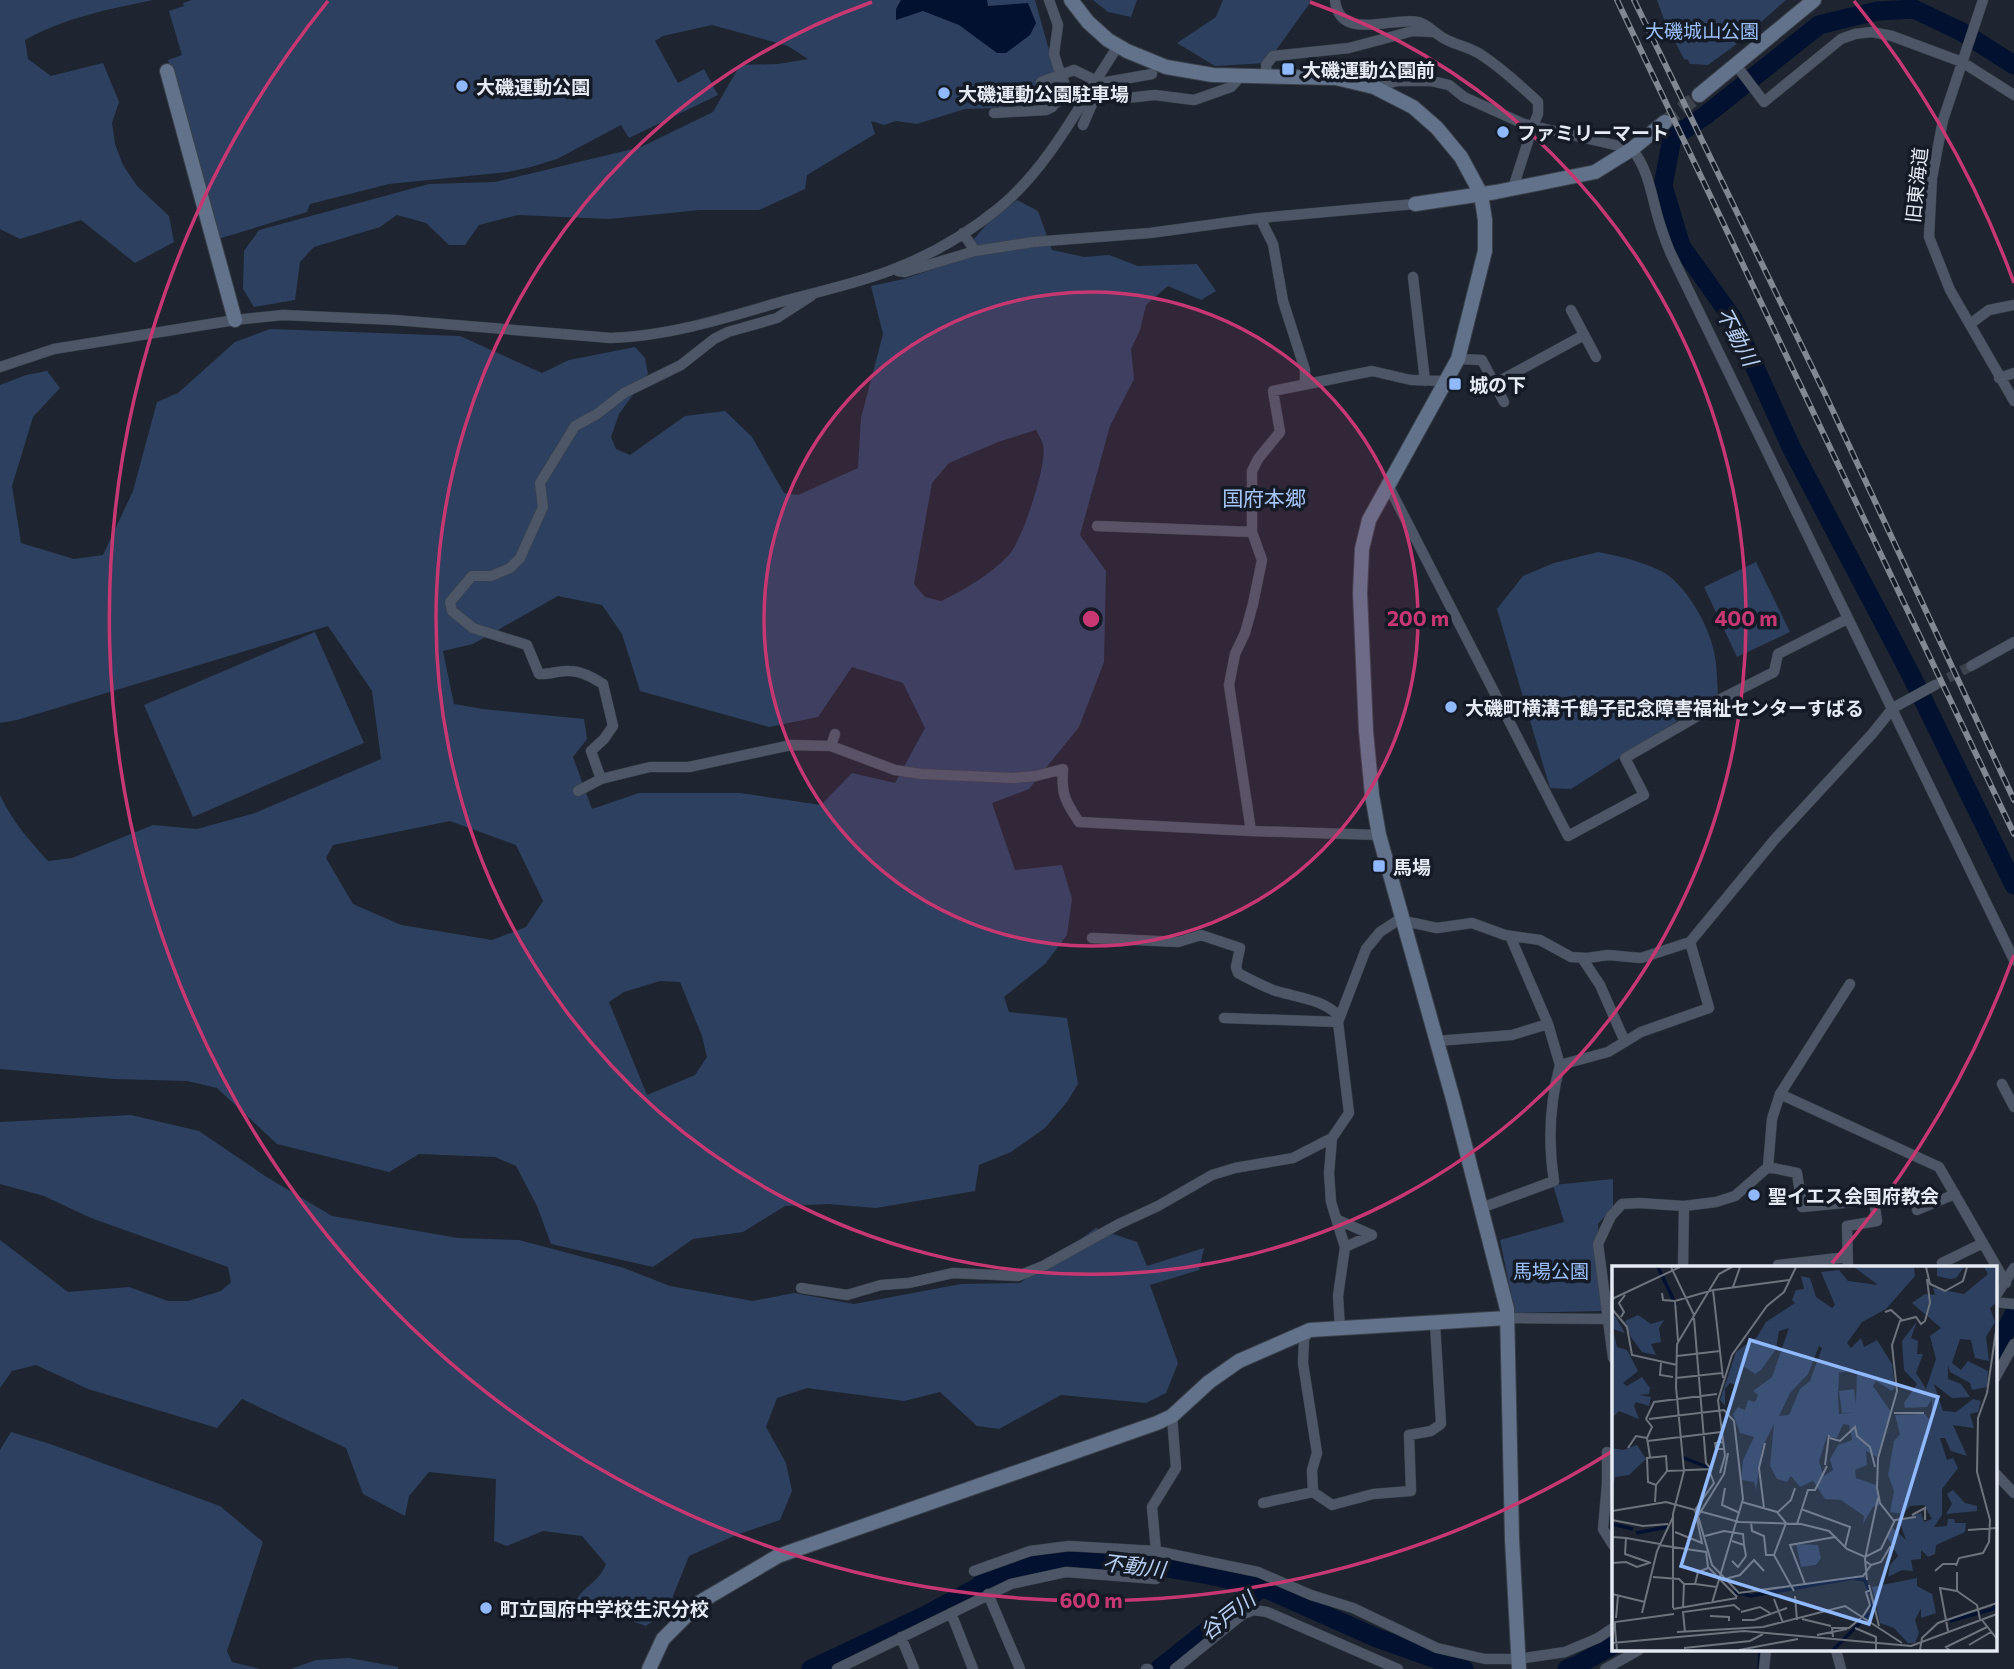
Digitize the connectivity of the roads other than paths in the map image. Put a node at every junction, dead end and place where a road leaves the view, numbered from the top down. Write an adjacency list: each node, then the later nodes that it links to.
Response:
1 (1049, 0): 12 (street)
2 (1071, 0): 7 (street)
3 (1335, 0): 6 (street)
4 (1814, 0): 9 (street)
5 (1983, 0): 8 (street, 旧東海道)
6 (1433, 32): 14 (street); 25 (street)
7 (1118, 46): 13 (street); 15 (street)
8 (1964, 58): 9 (street); 20 (street); 39 (street, 旧東海道)
9 (1738, 68): 19 (street)
10 (167, 71): 38 (street)
11 (1152, 74): 15 (street)
12 (1062, 75): 15 (street); 16 (street); 18 (street)
13 (1241, 76): 14 (street); 24 (street)
14 (1267, 76): 17 (street)
15 (1095, 80): 21 (street)
16 (1041, 82)
17 (1374, 87): 25 (street); 28 (street)
18 (1069, 88): 21 (street); 22 (street)
19 (1699, 95)
20 (2014, 95)
21 (1084, 96): 31 (street)
22 (994, 113)
23 (1665, 122): 26 (street)
24 (1083, 125)
25 (1534, 126): 26 (street); 27 (street)
26 (1632, 149): 27 (street); 55 (street)
27 (1513, 188): 28 (street)
28 (1481, 194): 29 (street); 42 (street)
29 (1415, 204): 30 (street)
30 (1260, 218): 32 (street); 48 (street)
31 (963, 233): 32 (street); 33 (street)
32 (975, 251): 33 (street)
33 (891, 271): 35 (street)
34 (1413, 277): 47 (street)
35 (821, 290): 38 (street); 62 (street)
36 (2014, 305): 39 (street)
37 (1571, 310): 40 (street)
38 (235, 320): 43 (street)
39 (1970, 324): 45 (street, 旧東海道)
40 (1584, 335): 41 (street); 49 (street)
41 (1596, 357)
42 (1458, 359): 46 (street); 49 (street)
43 (0, 367)
44 (2014, 373): 45 (street)
45 (1999, 378): 50 (street, 旧東海道)
46 (1447, 381): 47 (street); 52 (street)
47 (1425, 382): 48 (street)
48 (1306, 384): 54 (street)
49 (1494, 384): 51 (street)
50 (2014, 401)
51 (1504, 402)
52 (1388, 485): 55 (street); 65 (street)
53 (1097, 526): 54 (street)
54 (1252, 532): 64 (street)
55 (1847, 619): 59 (street)
56 (2014, 642): 57 (street)
57 (1971, 667)
58 (1935, 685): 59 (street)
59 (1893, 708): 69 (street); 71 (street)
60 (835, 734): 61 (street)
61 (831, 746): 62 (street); 64 (street)
62 (601, 779): 63 (street)
63 (578, 791)
64 (1251, 831): 65 (street)
65 (1379, 835): 66 (street)
66 (1404, 919): 67 (street); 74 (street); 76 (street)
67 (1510, 936): 70 (street); 75 (street)
68 (1092, 938): 74 (street)
69 (1690, 943): 70 (street); 77 (street)
70 (1582, 958): 77 (street)
71 (2014, 960)
72 (1850, 985): 80 (street)
73 (1224, 1018): 74 (street)
74 (1339, 1020): 82 (street)
75 (1548, 1024): 76 (street); 78 (street)
76 (1437, 1041): 86 (street)
77 (1625, 1042): 78 (street)
78 (1560, 1065): 86 (street)
79 (2002, 1084): 81 (street)
80 (1780, 1094): 83 (street); 84 (street)
81 (2014, 1107)
82 (1332, 1138): 88 (street); 98 (street)
83 (1768, 1167): 85 (street); 91 (street)
84 (1955, 1194): 87 (street); 89 (street)
85 (1684, 1206): 93 (street); 103 (street)
86 (1481, 1208): 102 (street)
87 (1917, 1210)
88 (1338, 1220): 90 (street); 90 (street)
89 (1983, 1243): 92 (street); 97 (street)
90 (1345, 1247): 105 (street)
91 (1847, 1257): 94 (street); 95 (street)
92 (1942, 1263)
93 (1683, 1266)
94 (1778, 1266)
95 (1848, 1266)
96 (2014, 1268): 97 (street)
97 (2006, 1283): 99 (street)
98 (801, 1288)
99 (1996, 1298)
100 (1996, 1300): 101 (street)
101 (2014, 1304)
102 (1507, 1318): 103 (street); 104 (street); 126 (street)
103 (1611, 1319): 107 (street)
104 (1435, 1324): 105 (street); 113 (street)
105 (1340, 1328): 106 (street)
106 (1310, 1330): 110 (street); 113 (street)
107 (1612, 1338)
108 (2014, 1344): 109 (street)
109 (1996, 1376)
110 (1172, 1416): 117 (street); 127 (street)
111 (1606, 1452): 116 (street)
112 (1996, 1473): 114 (street)
113 (1313, 1492): 115 (street)
114 (2014, 1493)
115 (1263, 1503)
116 (1612, 1543)
117 (1156, 1551): 118 (street); 126 (street)
118 (974, 1571)
119 (1156, 1579): 120 (street)
120 (988, 1594): 121 (street); 131 (street)
121 (951, 1613): 123 (street); 130 (street)
122 (1612, 1629): 126 (street)
123 (901, 1637): 128 (street); 129 (street)
124 (1635, 1652): 134 (street)
125 (1837, 1652): 135 (street)
126 (1519, 1665)
127 (649, 1669)
128 (837, 1669)
129 (914, 1669)
130 (973, 1669)
131 (1020, 1669)
132 (1175, 1669): 133 (street)
133 (1398, 1669)
134 (1605, 1669)
135 (1842, 1669)

